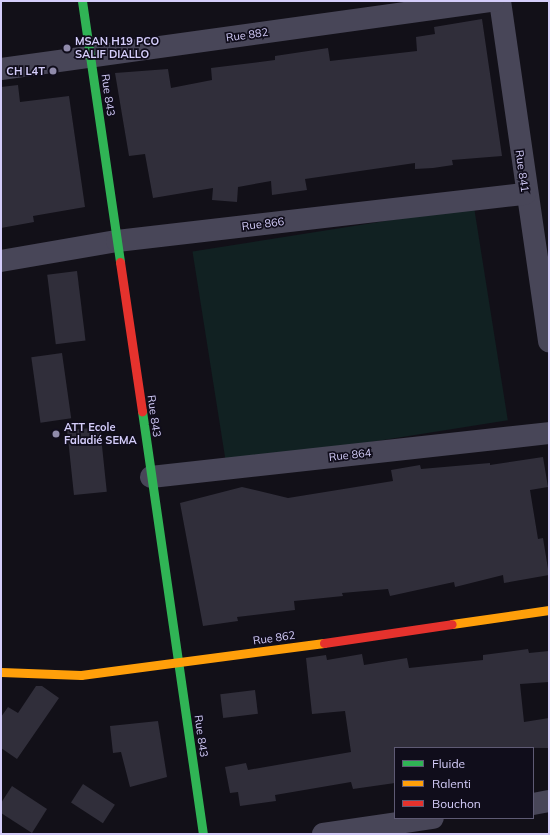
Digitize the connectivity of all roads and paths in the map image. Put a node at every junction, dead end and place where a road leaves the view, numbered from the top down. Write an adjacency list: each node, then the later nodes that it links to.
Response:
1 (82, 1): 4 (street, Rue 843)
2 (493, 1): 4 (street, Rue 882)
3 (500, 1): 6 (street, Rue 841)
4 (90, 56): 5 (street, Rue 882); 7 (street, Rue 843)
5 (1, 69)
6 (526, 194): 7 (street, Rue 866); 9 (street, Rue 841)
7 (117, 241): 8 (street, Rue 866); 11 (street, Rue 843)
8 (1, 260)
9 (549, 341)
10 (549, 433): 11 (street, Rue 864)
11 (151, 477): 13 (street, Rue 843)
12 (549, 610): 13 (street, Rue 862)
13 (178, 664): 14 (street, Rue 862); 18 (street, Rue 843)
14 (1, 672)
15 (549, 801): 16 (street)
16 (534, 804)
17 (426, 819): 19 (street)
18 (203, 834)
19 (323, 834)

